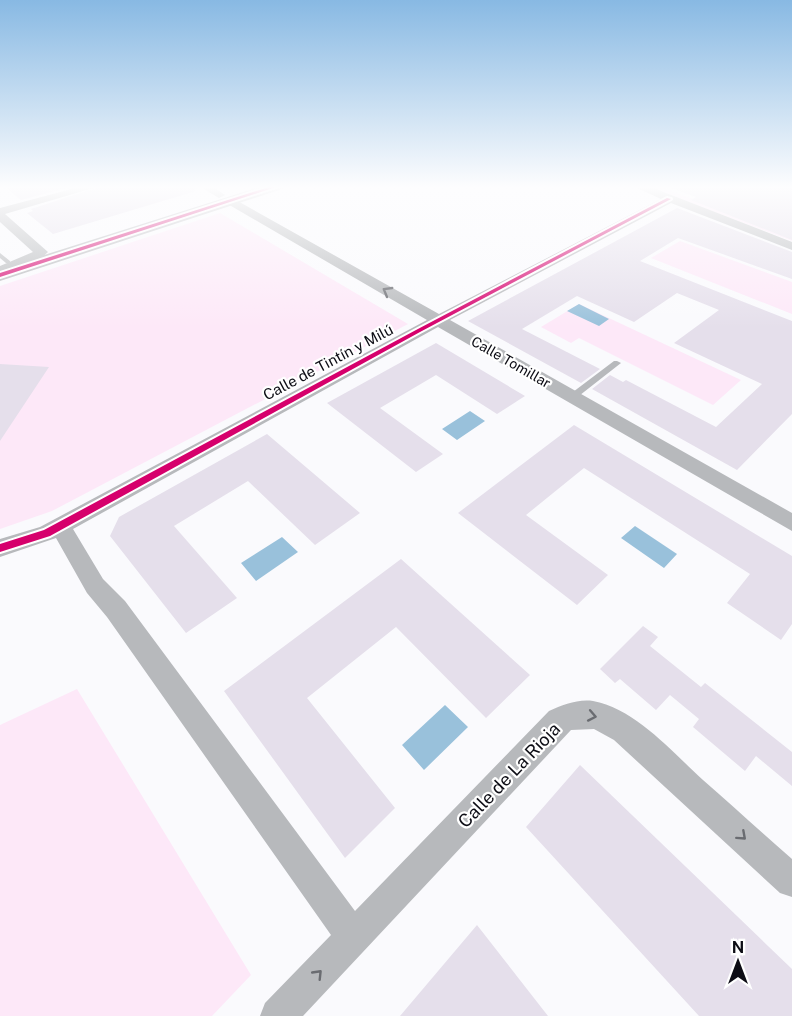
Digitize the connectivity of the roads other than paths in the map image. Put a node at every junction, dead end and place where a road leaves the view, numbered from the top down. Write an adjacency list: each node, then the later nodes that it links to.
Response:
1 (20, 233): 8 (street)
2 (104, 233): 8 (main road)
3 (109, 233): 9 (main road)
4 (286, 233): 10 (street, Calle Tomillar, one-way to 4)
5 (604, 233): 10 (street, Calle de Tintín y Milú)
6 (759, 233): 7 (street)
7 (792, 246)
8 (40, 252): 9 (main road)
9 (2, 266)
10 (437, 321): 12 (street, Calle Tomillar); 14 (street, Calle de Tintín y Milú)
11 (617, 363): 12 (lane)
12 (572, 397): 13 (street, Calle Tomillar)
13 (792, 523)
14 (60, 526): 15 (street, Calle de Tintín y Milú); 17 (street)
15 (0, 548)
16 (792, 881): 17 (street, Calle de La Rioja, one-way to 16)
17 (353, 937): 18 (street, Calle de La Rioja, one-way to 17)
18 (278, 1016)

